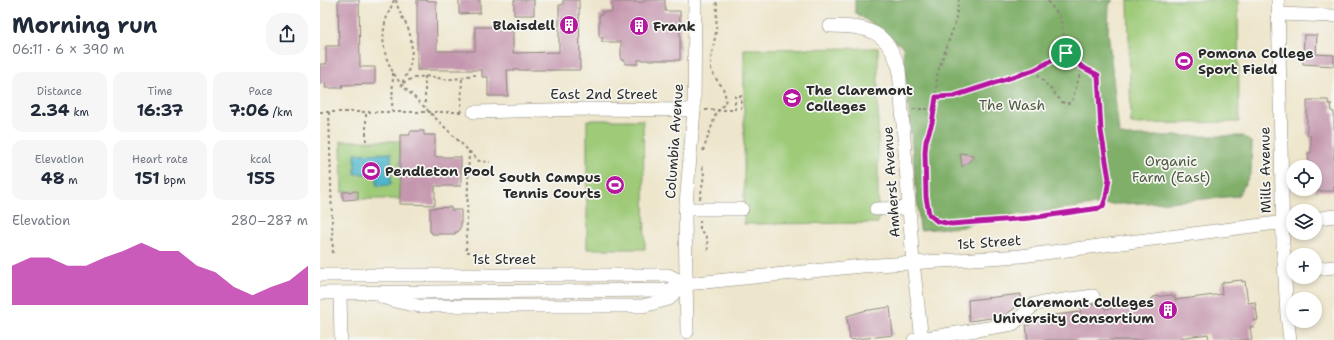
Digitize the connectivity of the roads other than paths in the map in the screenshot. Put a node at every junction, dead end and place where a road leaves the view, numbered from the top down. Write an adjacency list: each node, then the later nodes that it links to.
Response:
1 (695, 0): 6 (street, Columbia Avenue)
2 (1278, 0): 3 (street, Mills Avenue)
3 (1278, 14): 4 (street); 8 (street, Mills Avenue)
4 (1334, 16)
5 (830, 26): 9 (street, Amherst Avenue)
6 (694, 110): 7 (street, East 2nd Street); 10 (street, Columbia Avenue)
7 (467, 112)
8 (1287, 204)
9 (909, 208): 12 (street); 16 (street, Amherst Avenue)
10 (685, 209): 11 (street); 21 (street, Columbia Avenue)
11 (742, 209)
12 (876, 209)
13 (1334, 216): 14 (street)
14 (1322, 217)
15 (1286, 222): 16 (street, 1st Street)
16 (913, 263): 21 (street, 1st Street); 27 (street, Amherst Avenue)
17 (1334, 267): 18 (street)
18 (1322, 268)
19 (320, 275): 21 (street, 1st Street)
20 (1288, 284): 28 (street, Mills Avenue)
21 (683, 285): 23 (street, 1st Street); 25 (street, Columbia Avenue)
22 (320, 293): 23 (street, 1st Street)
23 (340, 293): 26 (street)
24 (1093, 296): 27 (street)
25 (687, 332)
26 (341, 340)
27 (919, 340)
28 (1290, 340)

